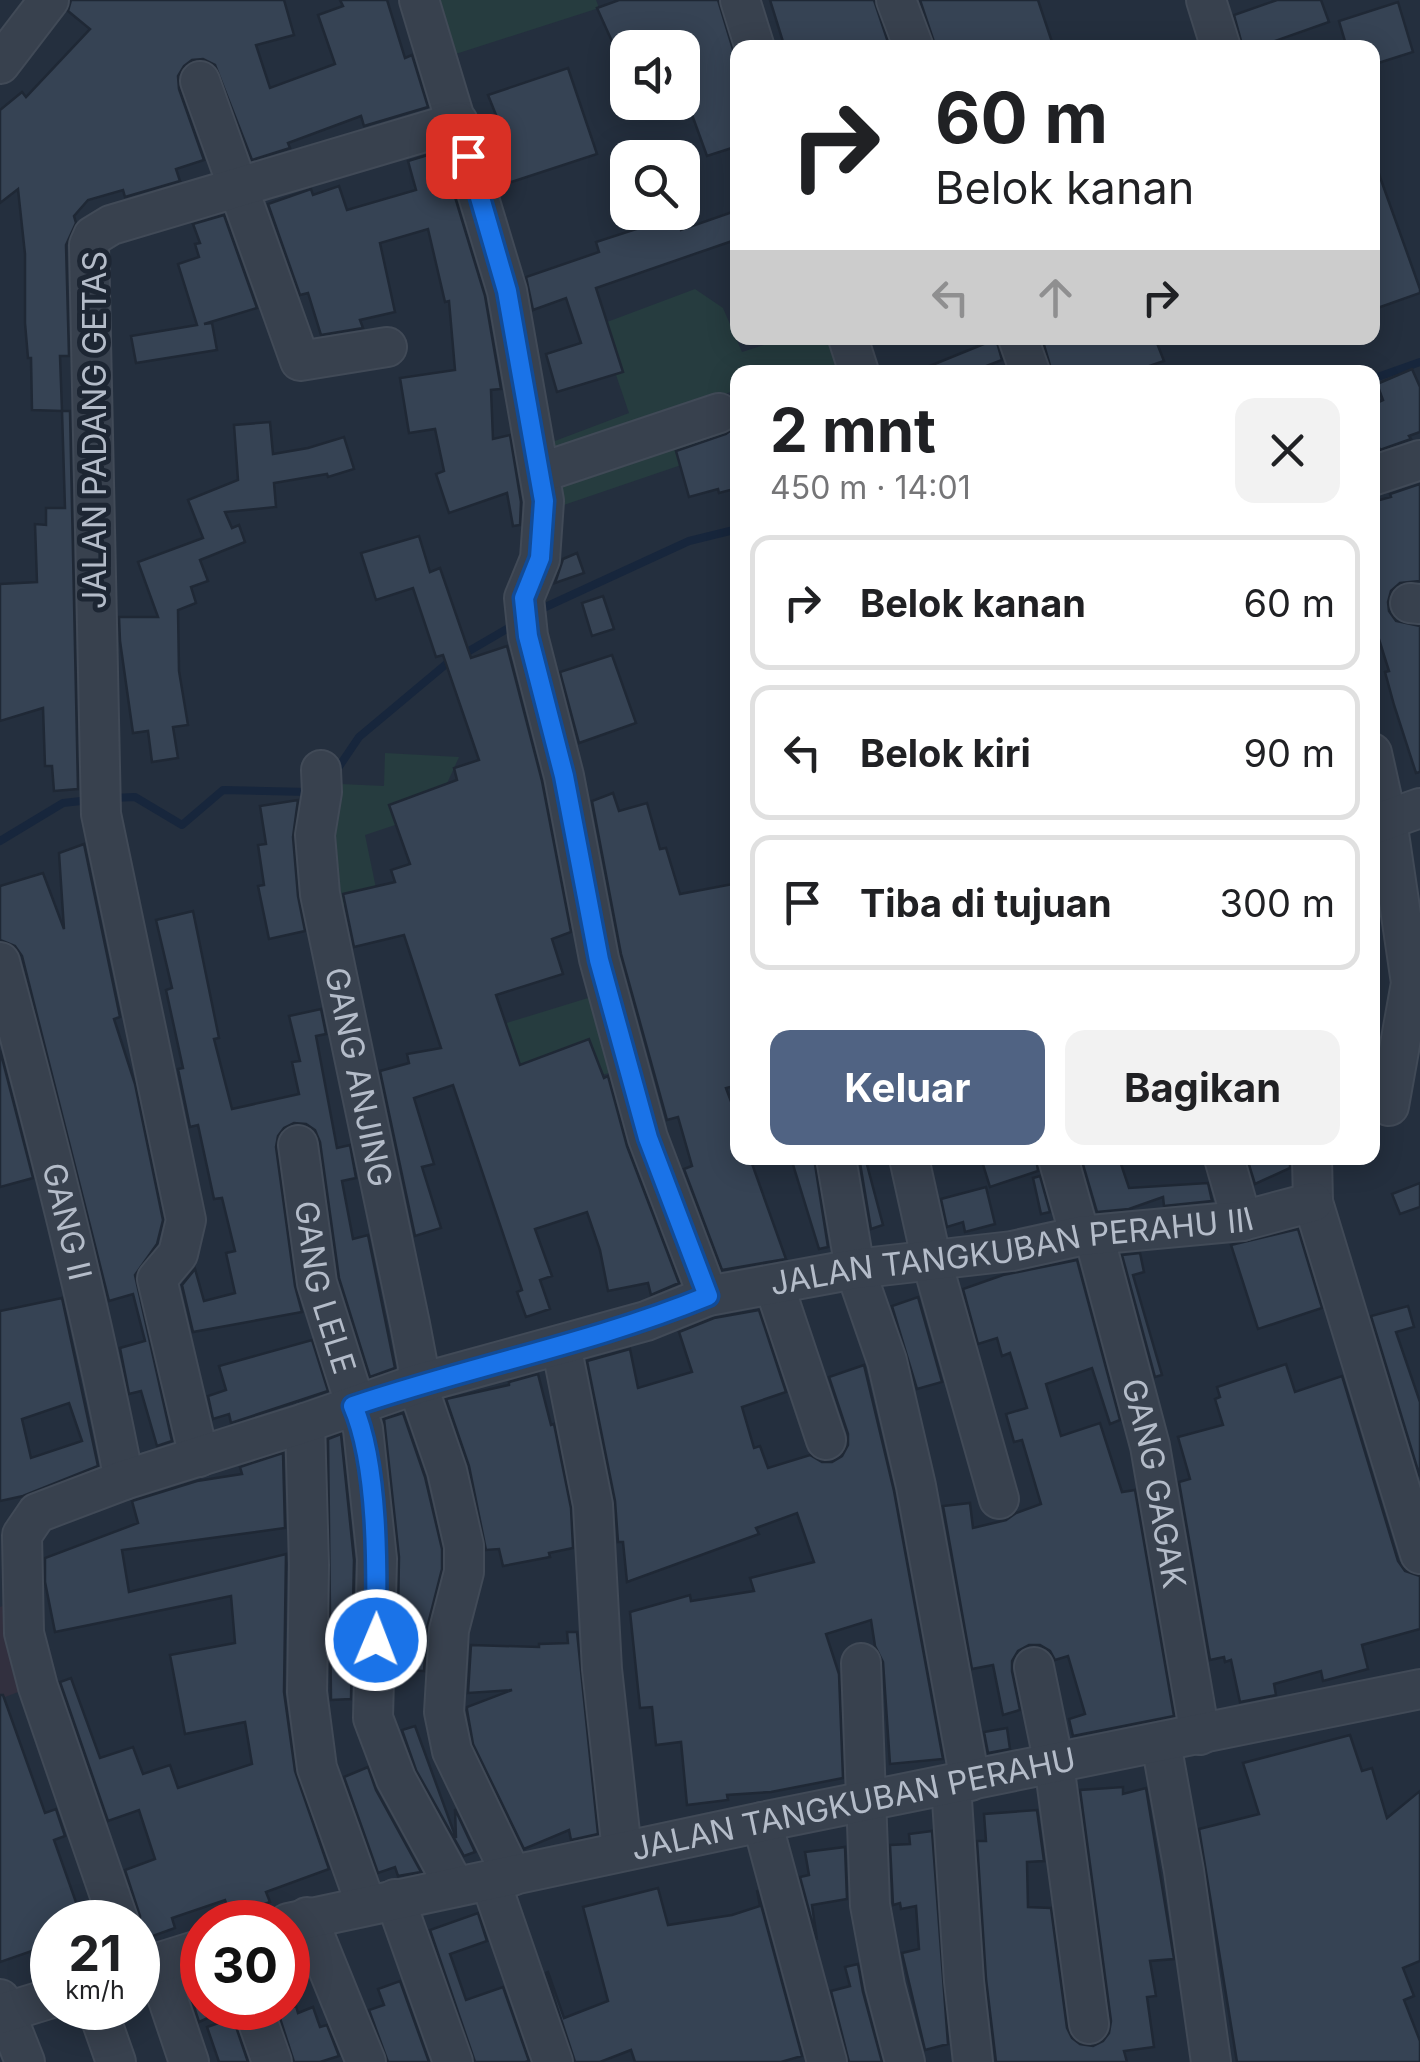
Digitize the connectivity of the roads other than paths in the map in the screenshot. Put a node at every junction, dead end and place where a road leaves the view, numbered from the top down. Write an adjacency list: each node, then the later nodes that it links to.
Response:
1 (50, 0): 9 (street)
2 (419, 0): 11 (street)
3 (740, 0): 6 (street)
4 (896, 0): 7 (street)
5 (1206, 0): 8 (street)
6 (752, 40)
7 (911, 40)
8 (1218, 40)
9 (6, 41)
10 (200, 81): 12 (street)
11 (458, 122): 12 (street, JALAN PADANG GETAS); 16 (street)
12 (236, 188): 13 (street); 42 (street, JALAN PADANG GETAS)
13 (388, 347)
14 (719, 412): 16 (street)
15 (1420, 460): 17 (street)
16 (540, 473): 36 (street)
17 (1380, 473)
18 (320, 770): 38 (street, GANG ANJING)
19 (1380, 777): 20 (street)
20 (1393, 817): 22 (street)
21 (0, 962): 43 (street, GANG II)
22 (1416, 983): 23 (street)
23 (1389, 1106)
24 (298, 1145): 39 (street, GANG LELE)
25 (837, 1165): 34 (street)
26 (911, 1165): 33 (street)
27 (1061, 1165): 32 (street, GANG GAGAK)
28 (1226, 1165): 31 (street)
29 (1312, 1165): 30 (street)
30 (1314, 1202): 31 (street, JALAN TANGKUBAN PERAHU III); 46 (street)
31 (1242, 1222): 32 (street, JALAN TANGKUBAN PERAHU III)
32 (1087, 1236): 33 (street, JALAN TANGKUBAN PERAHU III); 50 (street, GANG GAGAK)
33 (932, 1262): 34 (street, JALAN TANGKUBAN PERAHU III); 44 (street)
34 (855, 1269): 35 (street, JALAN TANGKUBAN PERAHU III); 53 (street)
35 (774, 1285): 36 (street, JALAN TANGKUBAN PERAHU III); 41 (street)
36 (708, 1296): 37 (street, JALAN TANGKUBAN PERAHU III)
37 (561, 1346): 38 (street, JALAN TANGKUBAN PERAHU III); 56 (street)
38 (417, 1384): 39 (street, JALAN TANGKUBAN PERAHU III); 57 (street, GANG ANJING)
39 (353, 1406): 40 (street, JALAN TANGKUBAN PERAHU III); 57 (street, GANG LELE)
40 (304, 1423): 42 (street, JALAN TANGKUBAN PERAHU III); 59 (street)
41 (826, 1440)
42 (200, 1457): 43 (street, JALAN TANGKUBAN PERAHU III)
43 (124, 1480): 45 (street, JALAN TANGKUBAN PERAHU III)
44 (998, 1499)
45 (11, 1542): 58 (street, JALAN TANGKUBAN PERAHU III)
46 (1420, 1554)
47 (861, 1663): 54 (street)
48 (1034, 1667): 52 (street)
49 (1420, 1689): 50 (street, JALAN TANGKUBAN PERAHU)
50 (1200, 1736): 51 (street, JALAN TANGKUBAN PERAHU)
51 (1161, 1742): 52 (street, JALAN TANGKUBAN PERAHU); 78 (street)
52 (1054, 1764): 53 (street, JALAN TANGKUBAN PERAHU); 65 (street)
53 (960, 1783): 54 (street, JALAN TANGKUBAN PERAHU); 77 (street)
54 (864, 1801): 55 (street, JALAN TANGKUBAN PERAHU); 76 (street)
55 (762, 1822): 56 (street, JALAN TANGKUBAN PERAHU); 75 (street)
56 (622, 1851): 57 (street, JALAN TANGKUBAN PERAHU)
57 (486, 1881): 59 (street, JALAN TANGKUBAN PERAHU); 74 (street)
58 (112, 1900)
59 (380, 1902): 60 (street, JALAN TANGKUBAN PERAHU); 73 (street)
60 (310, 1917)
61 (310, 1947): 72 (street)
62 (160, 1996): 70 (street)
63 (30, 2003): 64 (street)
64 (2, 2009): 68 (street)
65 (1089, 2024)
66 (105, 2030): 69 (street)
67 (261, 2030): 71 (street)
68 (25, 2062)
69 (116, 2062)
70 (189, 2062)
71 (272, 2062)
72 (366, 2062)
73 (453, 2062)
74 (553, 2062)
75 (827, 2062)
76 (905, 2062)
77 (973, 2062)
78 (1210, 2062)

